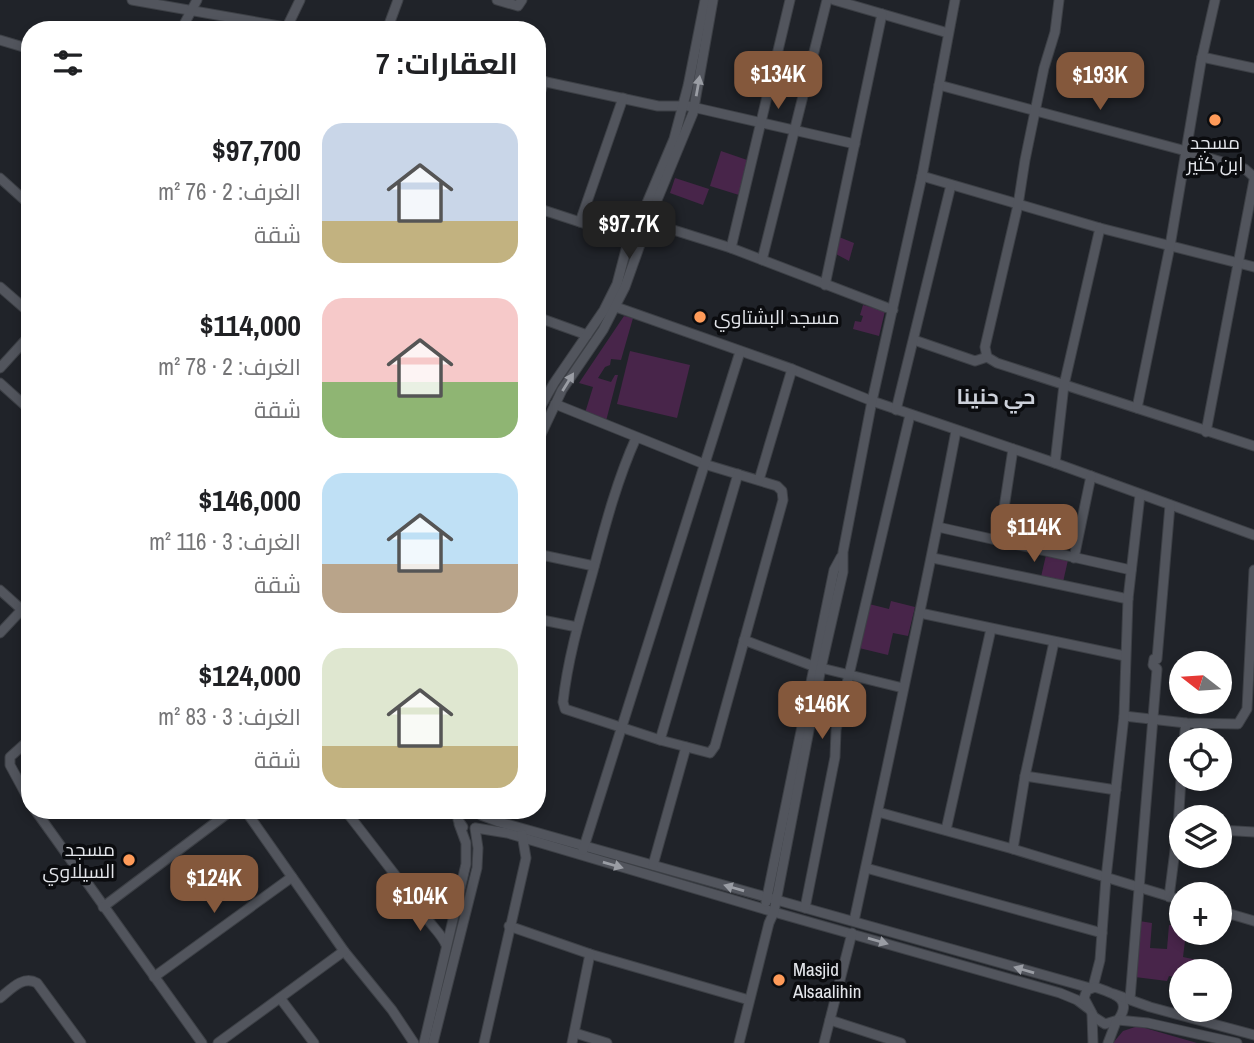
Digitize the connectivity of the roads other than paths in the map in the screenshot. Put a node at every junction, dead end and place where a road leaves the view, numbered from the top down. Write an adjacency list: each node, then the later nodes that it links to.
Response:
1 (132, 0): 16 (street)
2 (197, 0): 16 (street)
3 (300, 0): 20 (street)
4 (398, 0): 21 (street)
5 (497, 0): 6 (street)
6 (522, 0)
7 (705, 0): 31 (street)
8 (713, 0): 32 (street, one-way to 8)
9 (790, 0): 36 (street)
10 (827, 0): 37 (street)
11 (834, 0): 17 (street)
12 (955, 0): 22 (street)
13 (960, 0): 22 (street)
14 (1059, 0): 33 (street)
15 (1215, 0): 25 (street)
16 (192, 9): 18 (street); 19 (street)
17 (882, 14): 22 (street); 38 (street)
18 (186, 21)
19 (256, 21)
20 (291, 21)
21 (390, 21)
22 (948, 37): 28 (street)
23 (0, 40): 24 (street)
24 (21, 46)
25 (1202, 57): 26 (street); 39 (street)
26 (1254, 68)
27 (546, 82): 29 (street)
28 (939, 85): 33 (street); 40 (street)
29 (622, 98): 30 (street); 47 (street)
30 (659, 106): 31 (street); 34 (street)
31 (681, 106): 32 (street); 34 (street)
32 (695, 108): 35 (street); 36 (street)
33 (1035, 109): 39 (street); 45 (street)
34 (678, 117): 35 (street); 50 (street)
35 (692, 118): 48 (street)
36 (762, 123): 37 (street); 53 (street)
37 (794, 130): 38 (street); 54 (street)
38 (855, 144): 57 (street)
39 (1186, 151): 42 (street); 52 (street)
40 (922, 176): 43 (street); 61 (street)
41 (0, 178): 44 (street)
42 (1254, 179): 55 (street)
43 (951, 185): 45 (street); 64 (street)
44 (21, 197)
45 (1018, 205): 49 (street); 67 (street)
46 (546, 211): 47 (street)
47 (580, 222): 50 (street)
48 (648, 222): 51 (street); 53 (street)
49 (1101, 228): 52 (street); 71 (street)
50 (629, 238): 51 (street); 63 (street)
51 (640, 242): 60 (street)
52 (1170, 246): 55 (street); 76 (street)
53 (731, 248): 54 (street)
54 (762, 260): 57 (street)
55 (1238, 263): 56 (street); 81 (street)
56 (1254, 267)
57 (825, 285): 61 (street)
58 (0, 287): 59 (street)
59 (21, 305)
60 (616, 307): 66 (street); 75 (street, one-way to 60)
61 (893, 310): 73 (street)
62 (546, 320): 63 (street)
63 (587, 335): 72 (street)
64 (914, 340): 67 (street); 77 (street)
65 (21, 345): 68 (street)
66 (740, 352): 69 (street); 86 (street)
67 (987, 357): 71 (street)
68 (0, 368)
69 (792, 369): 73 (street); 89 (street)
70 (0, 383): 74 (street)
71 (1064, 385): 76 (street); 85 (street)
72 (546, 398)
73 (872, 401): 77 (street); 114 (street)
74 (21, 402)
75 (555, 404): 79 (street); 82 (street)
76 (1138, 408): 81 (street)
77 (896, 410): 78 (street)
78 (910, 415): 80 (street); 115 (street)
79 (546, 424)
80 (956, 431): 84 (street); 92 (street)
81 (1206, 432): 83 (street)
82 (636, 438): 86 (street); 98 (street)
83 (1254, 446)
84 (1013, 449): 85 (street); 94 (street)
85 (1055, 463): 88 (street)
86 (704, 464): 87 (street); 120 (street)
87 (738, 474): 89 (street); 122 (street)
88 (1091, 476): 90 (street); 97 (street)
89 (760, 481): 111 (street)
90 (1140, 495): 91 (street); 99 (street)
91 (1170, 505): 93 (street); 118 (street)
92 (938, 527): 94 (street); 96 (street)
93 (1254, 536)
94 (999, 541): 97 (street)
95 (546, 556): 98 (street)
96 (933, 558): 102 (street); 105 (street)
97 (1073, 558): 99 (street)
98 (594, 566): 107 (street)
99 (1130, 570): 102 (street)
100 (1254, 570): 109 (street)
101 (0, 590): 103 (street)
102 (1128, 599): 113 (street)
103 (21, 609)
104 (21, 611): 110 (street)
105 (920, 614): 108 (street); 116 (street)
106 (546, 621): 107 (street)
107 (577, 627): 120 (street)
108 (991, 629): 112 (street); 138 (street)
109 (1252, 629): 119 (street)
110 (0, 634)
111 (744, 640): 114 (street); 124 (street)
112 (1054, 642): 113 (street); 125 (street)
113 (1125, 656): 117 (street)
114 (817, 667): 115 (street); 154 (street)
115 (849, 676): 116 (street); 156 (street)
116 (903, 688): 128 (street)
117 (1124, 716): 118 (street); 127 (street)
118 (1154, 719): 119 (street); 152 (street)
119 (1186, 723): 121 (street)
120 (621, 727): 122 (street); 143 (street)
121 (1185, 728)
122 (660, 740): 124 (street)
123 (21, 747): 126 (street)
124 (686, 747): 147 (street)
125 (1025, 776): 127 (street); 144 (street)
126 (21, 785)
127 (1115, 789): 151 (street)
128 (878, 812): 138 (street); 148 (street)
129 (41, 819): 155 (street)
130 (220, 819): 155 (street)
131 (251, 819): 150 (street)
132 (352, 819): 157 (street)
133 (459, 819): 160 (street)
134 (460, 819): 137 (street)
135 (481, 819): 137 (street)
136 (494, 819): 141 (street)
137 (475, 828): 141 (street); 191 (street)
138 (946, 830): 144 (street)
139 (1232, 831): 140 (street)
140 (1254, 832)
141 (522, 833): 142 (street); 146 (street)
142 (542, 839): 143 (street); 145 (street); 146 (street)
143 (584, 845): 145 (street); 147 (street)
144 (1013, 849): 151 (street)
145 (581, 855): 158 (street, one-way to 158)
146 (526, 858): 163 (street)
147 (653, 865): 154 (street, one-way to 147)
148 (866, 868): 162 (street); 165 (street)
149 (1173, 868): 153 (street)
150 (292, 877): 167 (street); 170 (street)
151 (1106, 878): 152 (street); 165 (street)
152 (1140, 888): 153 (street); 175 (street)
153 (1168, 897)
154 (771, 899): 156 (street); 158 (street)
155 (103, 907): 170 (street)
156 (805, 908): 162 (street)
157 (423, 911): 160 (street); 166 (street)
158 (769, 911): 164 (street); 176 (street)
159 (1232, 915): 161 (street)
160 (454, 918): 166 (street)
161 (1254, 921)
162 (854, 922): 171 (street, one-way to 162)
163 (509, 926): 168 (street); 192 (street)
164 (852, 933): 177 (street, one-way to 177); 178 (street)
165 (1102, 933): 169 (street)
166 (447, 946): 181 (street)
167 (344, 951): 174 (street); 180 (street)
168 (590, 954): 176 (street); 182 (street)
169 (1097, 972): 171 (street); 172 (street)
170 (154, 976): 186 (street)
171 (1091, 988): 172 (street); 177 (street)
172 (1110, 992): 175 (street); 179 (street)
173 (0, 998): 185 (street)
174 (280, 998): 187 (street); 188 (street)
175 (1130, 999): 183 (street)
176 (749, 1000): 195 (street)
177 (1091, 1011): 179 (street); 198 (street)
178 (830, 1020): 196 (street); 197 (street)
179 (1117, 1021): 184 (street); 199 (street)
180 (407, 1031): 181 (street); 189 (street)
181 (426, 1031): 190 (street)
182 (575, 1033): 193 (street); 194 (street)
183 (1254, 1035)
184 (1206, 1039): 200 (street)
185 (81, 1043)
186 (202, 1043)
187 (218, 1043)
188 (314, 1043)
189 (414, 1043)
190 (424, 1043)
191 (433, 1043)
192 (484, 1043)
193 (572, 1043)
194 (607, 1043)
195 (739, 1043)
196 (824, 1043)
197 (901, 1043)
198 (1093, 1043)
199 (1108, 1043)
200 (1237, 1043)

